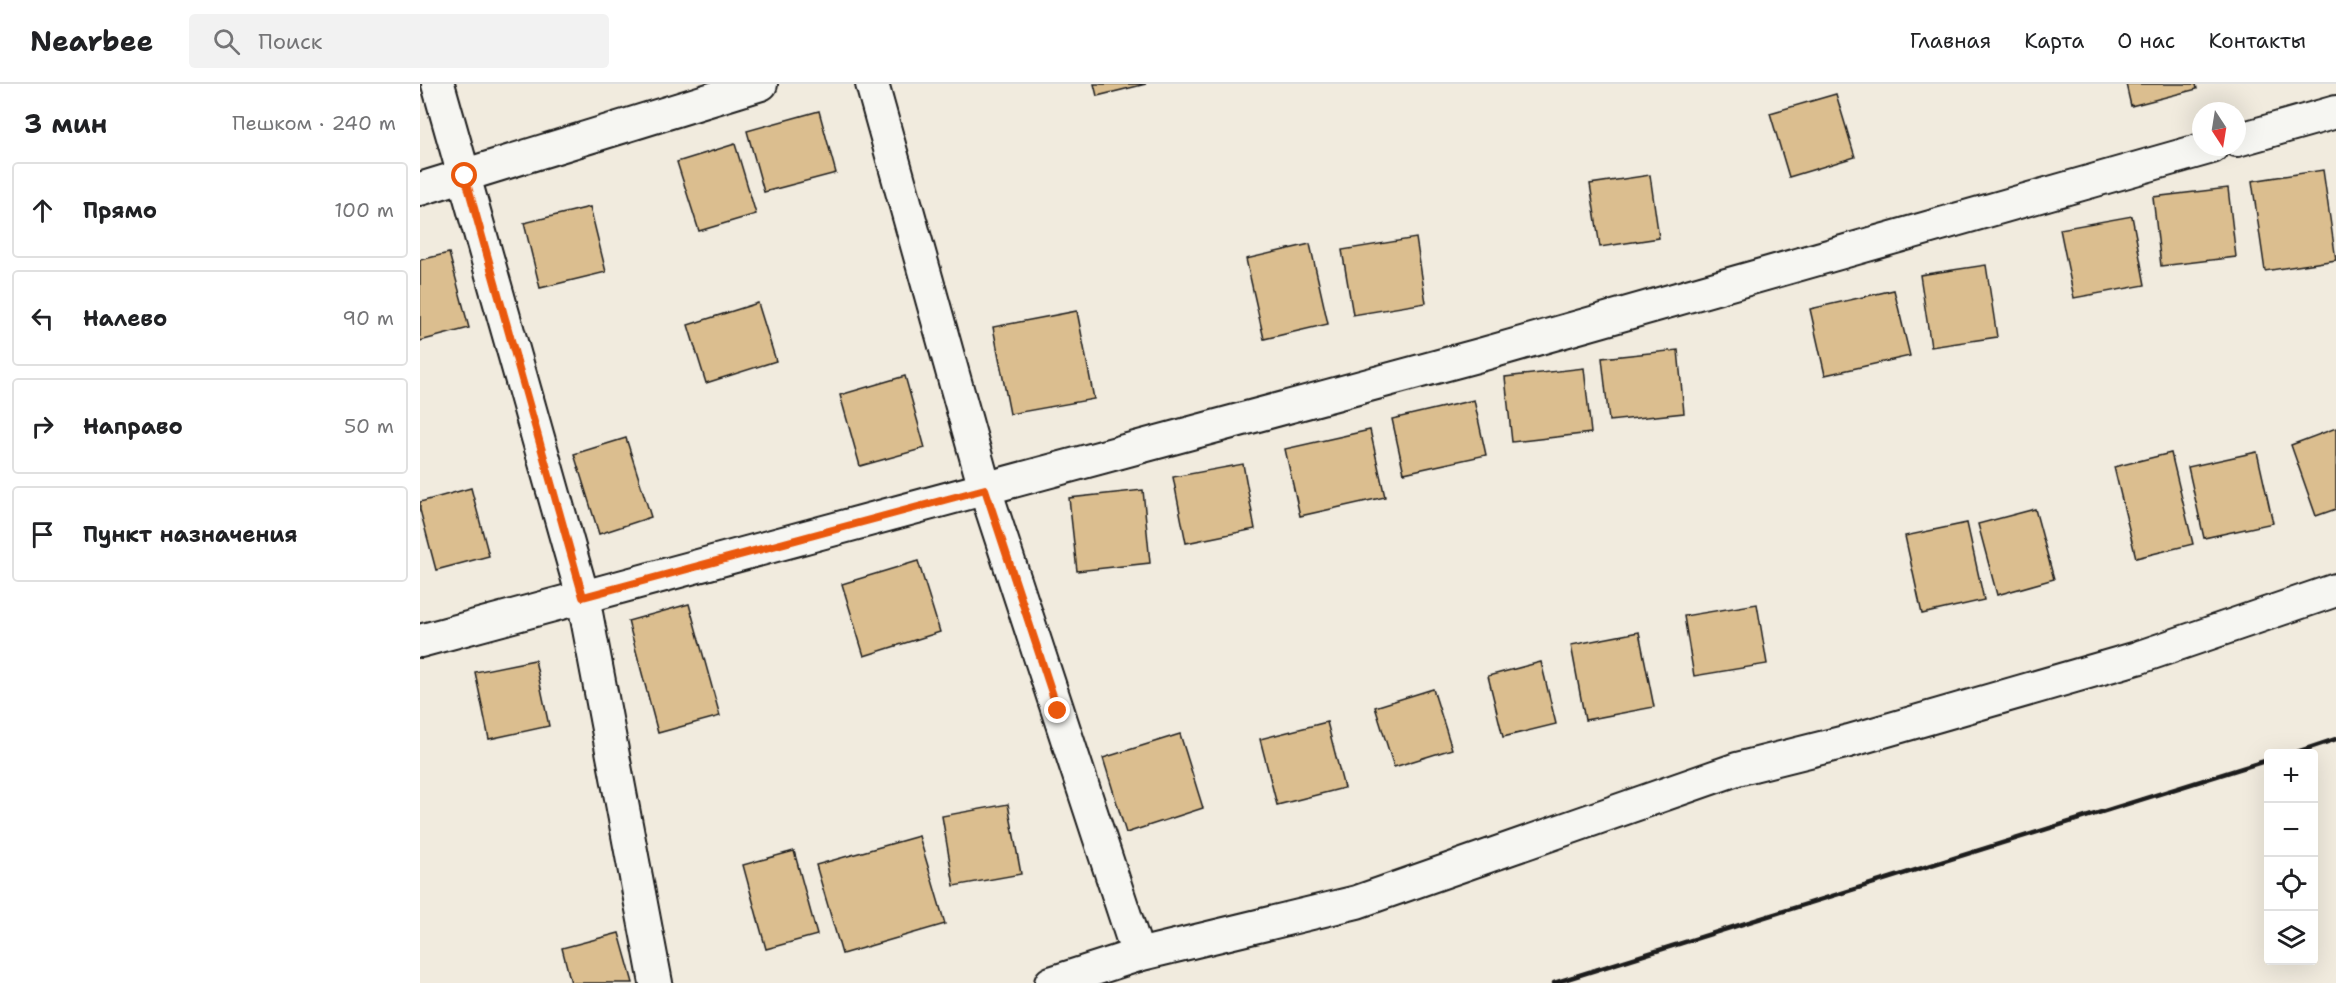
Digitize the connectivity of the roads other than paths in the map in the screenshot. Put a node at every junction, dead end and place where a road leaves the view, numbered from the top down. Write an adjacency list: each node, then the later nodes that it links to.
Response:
1 (438, 84): 7 (street)
2 (761, 84): 7 (street)
3 (872, 84): 9 (street)
4 (2336, 112): 5 (street)
5 (2246, 137)
6 (2192, 153): 9 (street)
7 (465, 176): 8 (street); 11 (street)
8 (420, 189)
9 (985, 489): 11 (street); 13 (street)
10 (2336, 590): 13 (street)
11 (583, 597): 12 (street); 14 (street)
12 (420, 641)
13 (1138, 955): 15 (street)
14 (656, 983)
15 (1051, 983)

